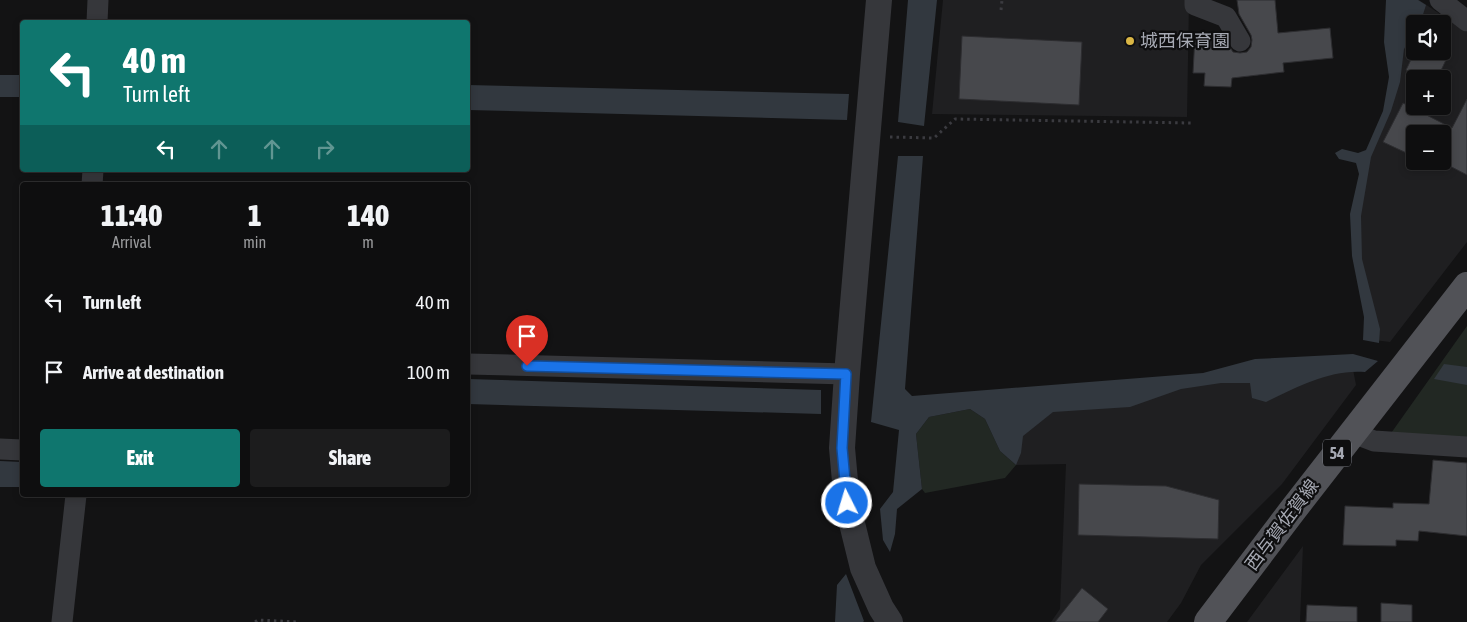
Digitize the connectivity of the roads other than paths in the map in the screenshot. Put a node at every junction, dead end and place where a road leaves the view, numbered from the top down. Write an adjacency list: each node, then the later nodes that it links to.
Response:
1 (98, 0): 5 (street)
2 (878, 0): 10 (street)
3 (1195, 0): 7 (street)
4 (1440, 0): 6 (street)
5 (98, 20)
6 (1467, 20)
7 (1240, 41)
8 (1467, 286): 11 (main road, 西与賀佐賀線 / 54)
9 (470, 364): 10 (street)
10 (846, 374): 17 (street)
11 (1353, 433): 12 (street); 18 (main road, 西与賀佐賀線 / 54)
12 (1467, 447)
13 (0, 449): 14 (street)
14 (20, 450)
15 (76, 497): 16 (street)
16 (62, 622)
17 (890, 622)
18 (1208, 622)

